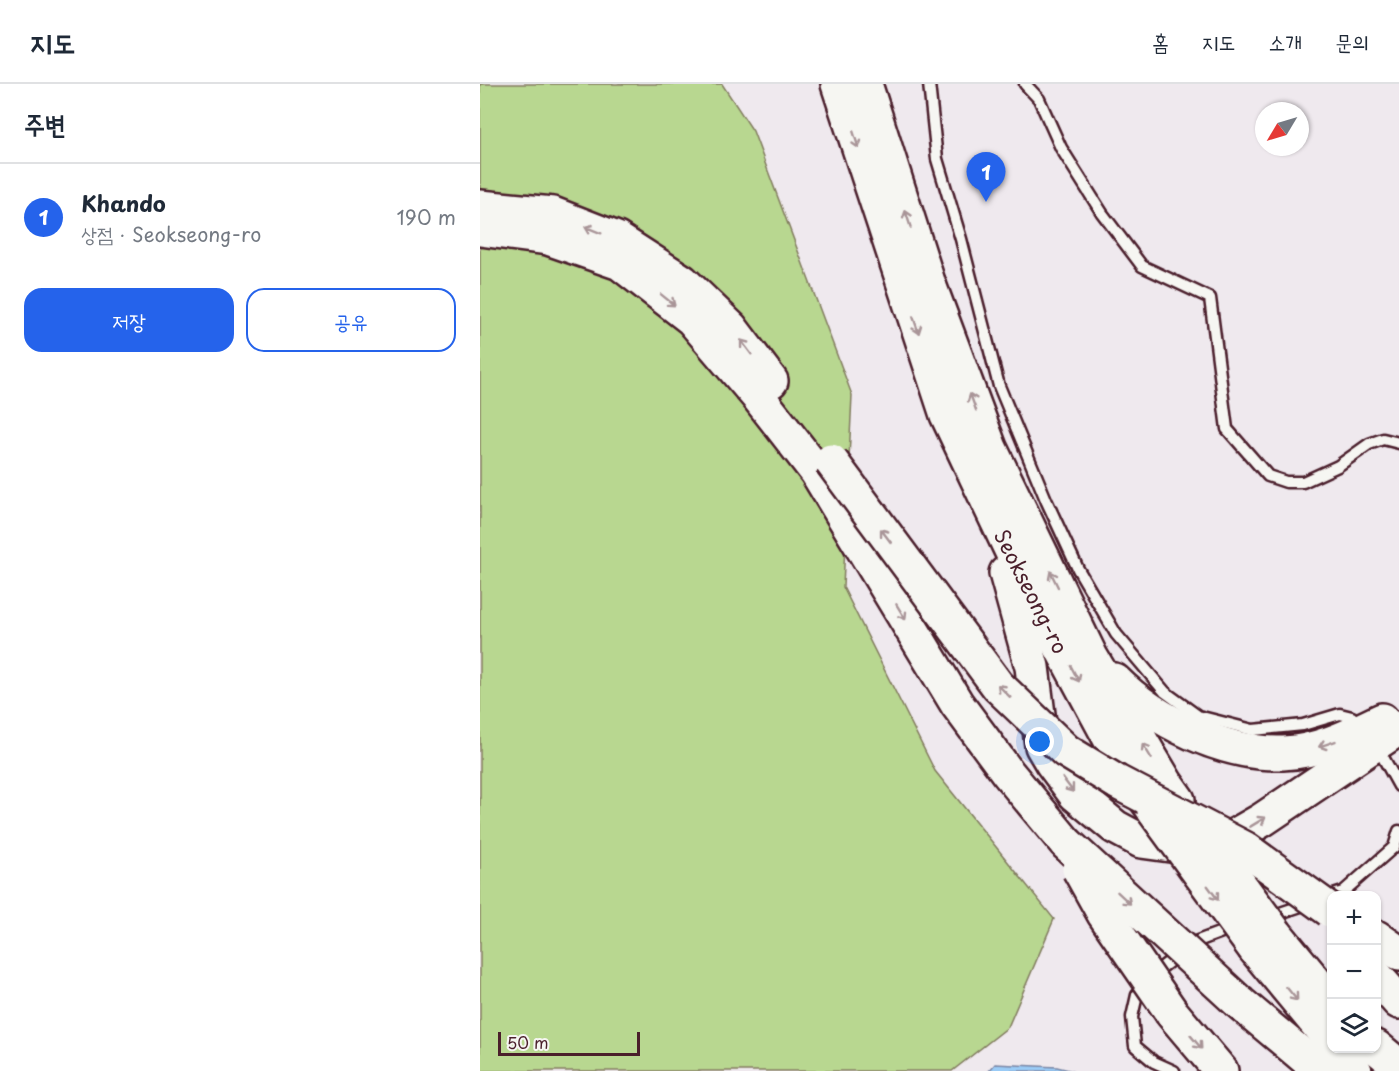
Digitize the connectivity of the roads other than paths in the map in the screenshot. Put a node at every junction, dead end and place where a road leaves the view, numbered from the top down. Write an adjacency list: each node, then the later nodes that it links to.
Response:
1 (838, 84): 9 (highway, Seokseong-ro, one-way to 9)
2 (865, 84): 10 (highway, Seokseong-ro, one-way to 2)
3 (929, 84): 12 (lane)
4 (1024, 84): 7 (lane)
5 (480, 207): 8 (highway, one-way to 5)
6 (480, 229): 8 (highway, one-way to 8)
7 (1399, 443)
8 (824, 466): 18 (highway, one-way to 18); 19 (highway, one-way to 8, bridge)
9 (982, 490): 13 (highway, one-way to 13); 16 (highway, Seokseong-ro, one-way to 16)
10 (1091, 657): 11 (highway, one-way to 10); 16 (highway, Seokseong-ro, one-way to 10)
11 (1399, 710)
12 (1352, 717)
13 (1399, 728)
14 (1383, 759): 15 (lane)
15 (1399, 786)
16 (1166, 806): 20 (highway, Seokseong-ro, bridge)
17 (1399, 831): 28 (lane)
18 (1066, 843): 29 (highway, one-way to 29, bridge); 30 (highway, one-way to 30, bridge)
19 (1327, 908)
20 (1265, 941): 22 (highway, Seokseong-ro); 24 (highway, Seokseong-ro, one-way to 24)
21 (1381, 981): 23 (highway)
22 (1329, 999)
23 (1399, 1002)
24 (1327, 1034)
25 (1381, 1050): 27 (highway)
26 (1341, 1053): 31 (highway)
27 (1399, 1066)
28 (1174, 1071)
29 (1221, 1071)
30 (1321, 1071)
31 (1355, 1071)

